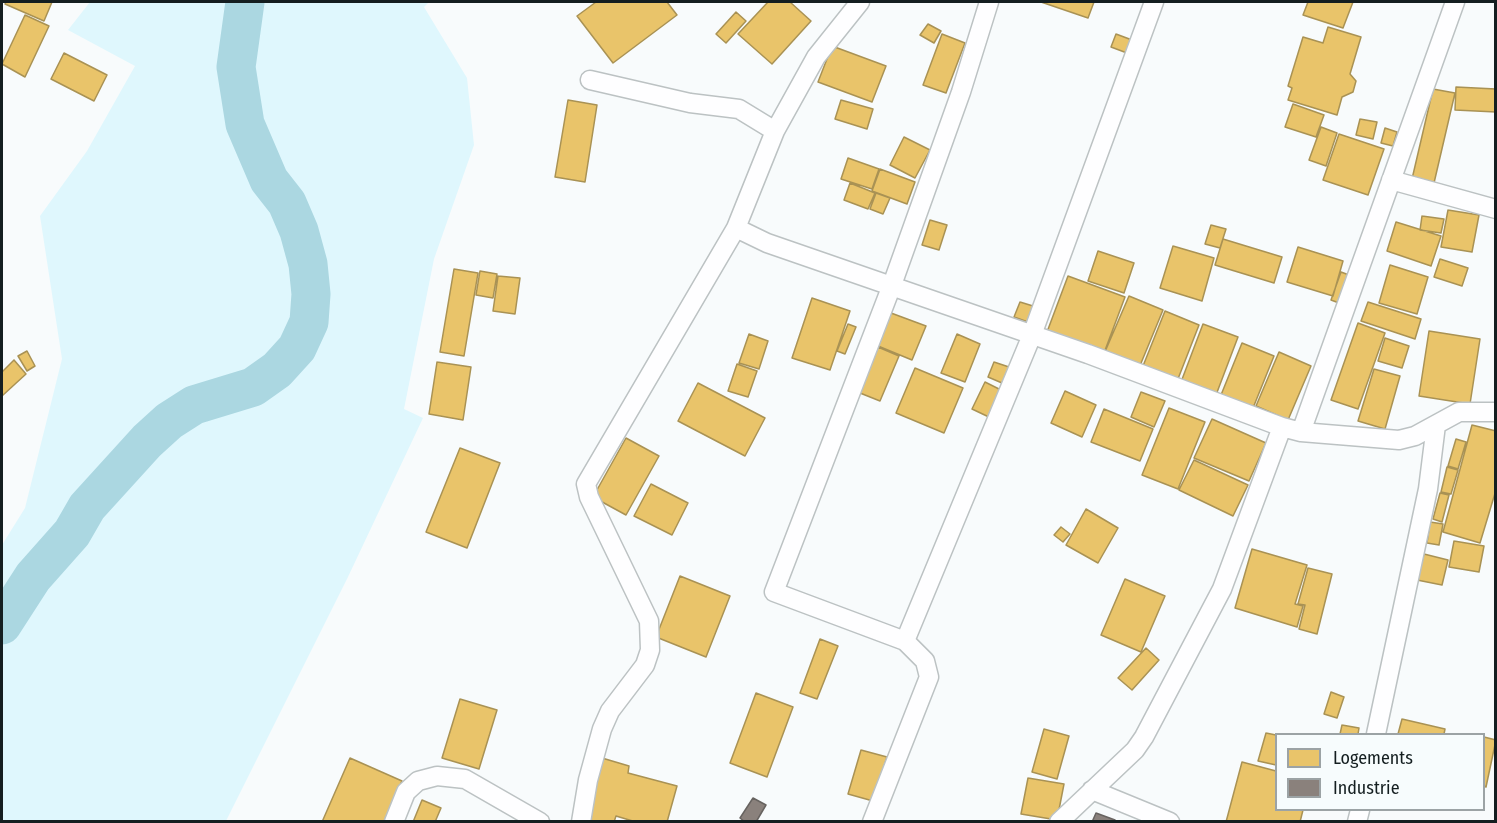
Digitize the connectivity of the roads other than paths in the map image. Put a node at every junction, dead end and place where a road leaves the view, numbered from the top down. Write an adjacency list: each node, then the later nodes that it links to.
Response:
1 (860, 2): 6 (street)
2 (989, 2): 10 (street)
3 (1154, 2): 11 (street)
4 (1455, 2): 7 (street)
5 (590, 80): 6 (street)
6 (776, 131): 9 (street)
7 (1391, 180): 8 (street); 15 (street)
8 (1496, 209)
9 (736, 228): 10 (street); 21 (street)
10 (892, 285): 11 (street); 16 (street)
11 (1032, 335): 14 (street); 16 (street)
12 (1496, 412): 13 (street)
13 (1436, 425): 15 (street); 17 (street)
14 (1282, 427): 15 (street); 18 (street)
15 (1301, 432)
16 (905, 641): 22 (street)
17 (1376, 733)
18 (1092, 790): 23 (street); 24 (street)
19 (394, 822): 20 (street)
20 (540, 822)
21 (581, 822)
22 (872, 822)
23 (1059, 822)
24 (1170, 822)

